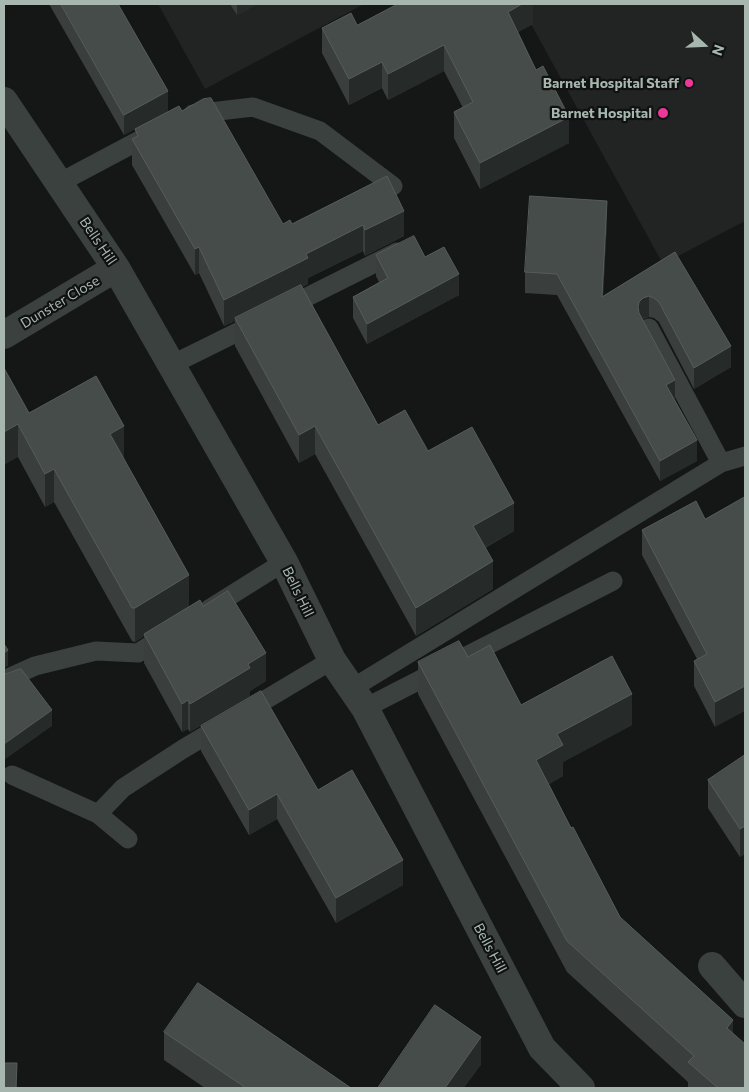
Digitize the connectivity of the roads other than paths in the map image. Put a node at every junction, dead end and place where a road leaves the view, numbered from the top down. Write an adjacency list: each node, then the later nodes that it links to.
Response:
1 (4, 100): 2 (street, Bells Hill)
2 (59, 183): 3 (lane); 5 (street, Bells Hill)
3 (393, 186)
4 (412, 245): 8 (lane)
5 (116, 268): 7 (street, Dunster Close); 8 (street, Bells Hill)
6 (649, 328): 10 (lane)
7 (4, 335)
8 (171, 365): 11 (street, Bells Hill)
9 (745, 456): 10 (lane)
10 (721, 463): 17 (lane)
11 (284, 562): 13 (lane); 15 (street, Bells Hill)
12 (612, 581): 17 (lane)
13 (195, 618)
14 (178, 628): 16 (lane)
15 (332, 660): 17 (street, Bells Hill); 19 (lane)
16 (4, 680)
17 (358, 699): 23 (street, Bells Hill)
18 (12, 775): 19 (lane)
19 (98, 814): 20 (lane)
20 (128, 839)
21 (712, 966): 22 (street)
22 (745, 1004)
23 (581, 1088)

